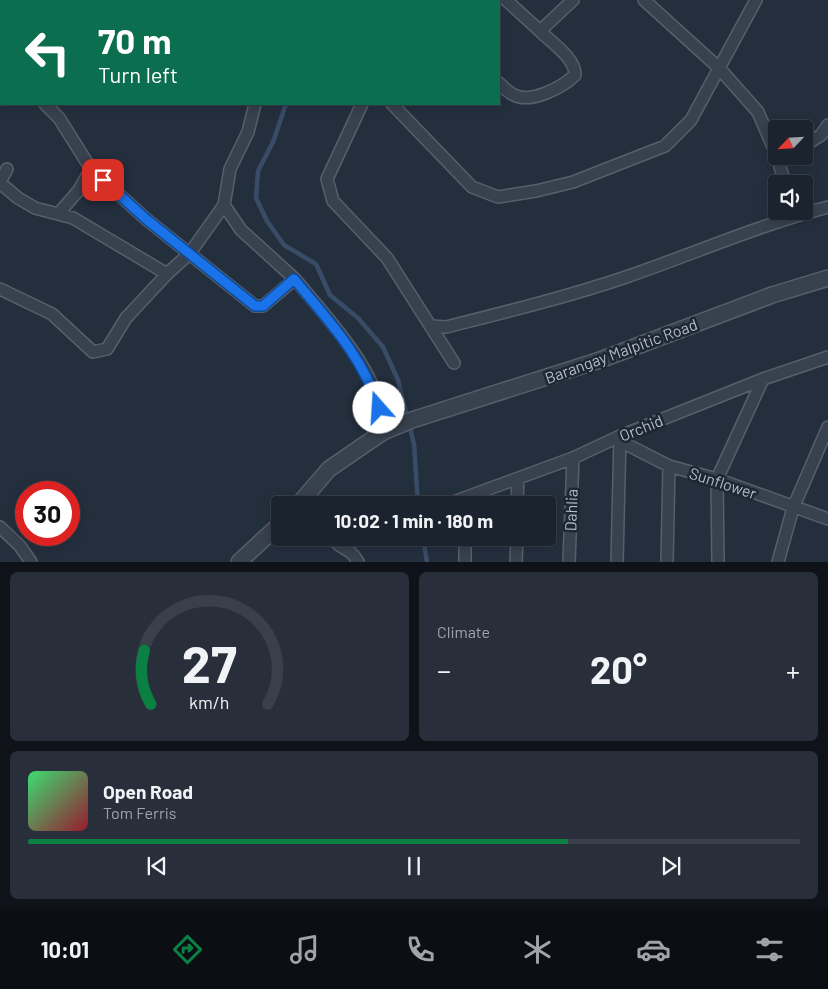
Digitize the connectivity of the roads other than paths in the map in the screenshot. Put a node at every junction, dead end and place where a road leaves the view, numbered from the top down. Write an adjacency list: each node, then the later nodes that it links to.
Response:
1 (506, 0): 5 (street)
2 (573, 0): 5 (street)
3 (644, 0): 6 (street)
4 (756, 0): 6 (street)
5 (540, 31): 7 (street)
6 (720, 68): 11 (street); 13 (street)
7 (500, 84)
8 (46, 105): 16 (street)
9 (255, 105): 18 (street)
10 (362, 105): 28 (street)
11 (393, 105)
12 (828, 124): 14 (street)
13 (768, 132)
14 (813, 140)
15 (7, 169): 17 (street)
16 (91, 169): 21 (street); 23 (street)
17 (0, 182): 21 (street)
18 (224, 205): 23 (street); 26 (street)
19 (828, 207): 20 (street)
20 (813, 210)
21 (59, 214): 24 (street)
22 (776, 220): 28 (street)
23 (190, 253): 24 (street); 26 (street)
24 (167, 274): 27 (street)
25 (828, 278): 33 (street, Barangay Malpitic Road)
26 (294, 279): 33 (street)
27 (0, 289)
28 (431, 326): 30 (street)
29 (828, 357): 31 (street, Orchid)
30 (454, 363)
31 (763, 379): 34 (street, Orchid); 38 (street)
32 (828, 427): 42 (street)
33 (378, 435): 39 (street, Barangay Malpitic Road)
34 (620, 439): 35 (street, Orchid); 36 (street, Sunflower); 55 (street)
35 (573, 458): 37 (street, Orchid); 54 (street, Dahlia)
36 (669, 466): 38 (street, Sunflower); 56 (street)
37 (518, 479): 40 (street, Orchid); 41 (street)
38 (717, 479): 42 (street, Sunflower); 57 (street)
39 (309, 496)
40 (476, 496)
41 (517, 496)
42 (794, 508): 43 (street, Sunflower); 58 (street)
43 (828, 519)
44 (271, 532): 50 (street)
45 (3, 534): 49 (street)
46 (339, 546): 51 (street)
47 (465, 546): 52 (street)
48 (517, 546): 53 (street)
49 (32, 562)
50 (239, 562)
51 (358, 562)
52 (465, 562)
53 (516, 562)
54 (569, 562)
55 (617, 562)
56 (667, 562)
57 (718, 562)
58 (778, 562)

